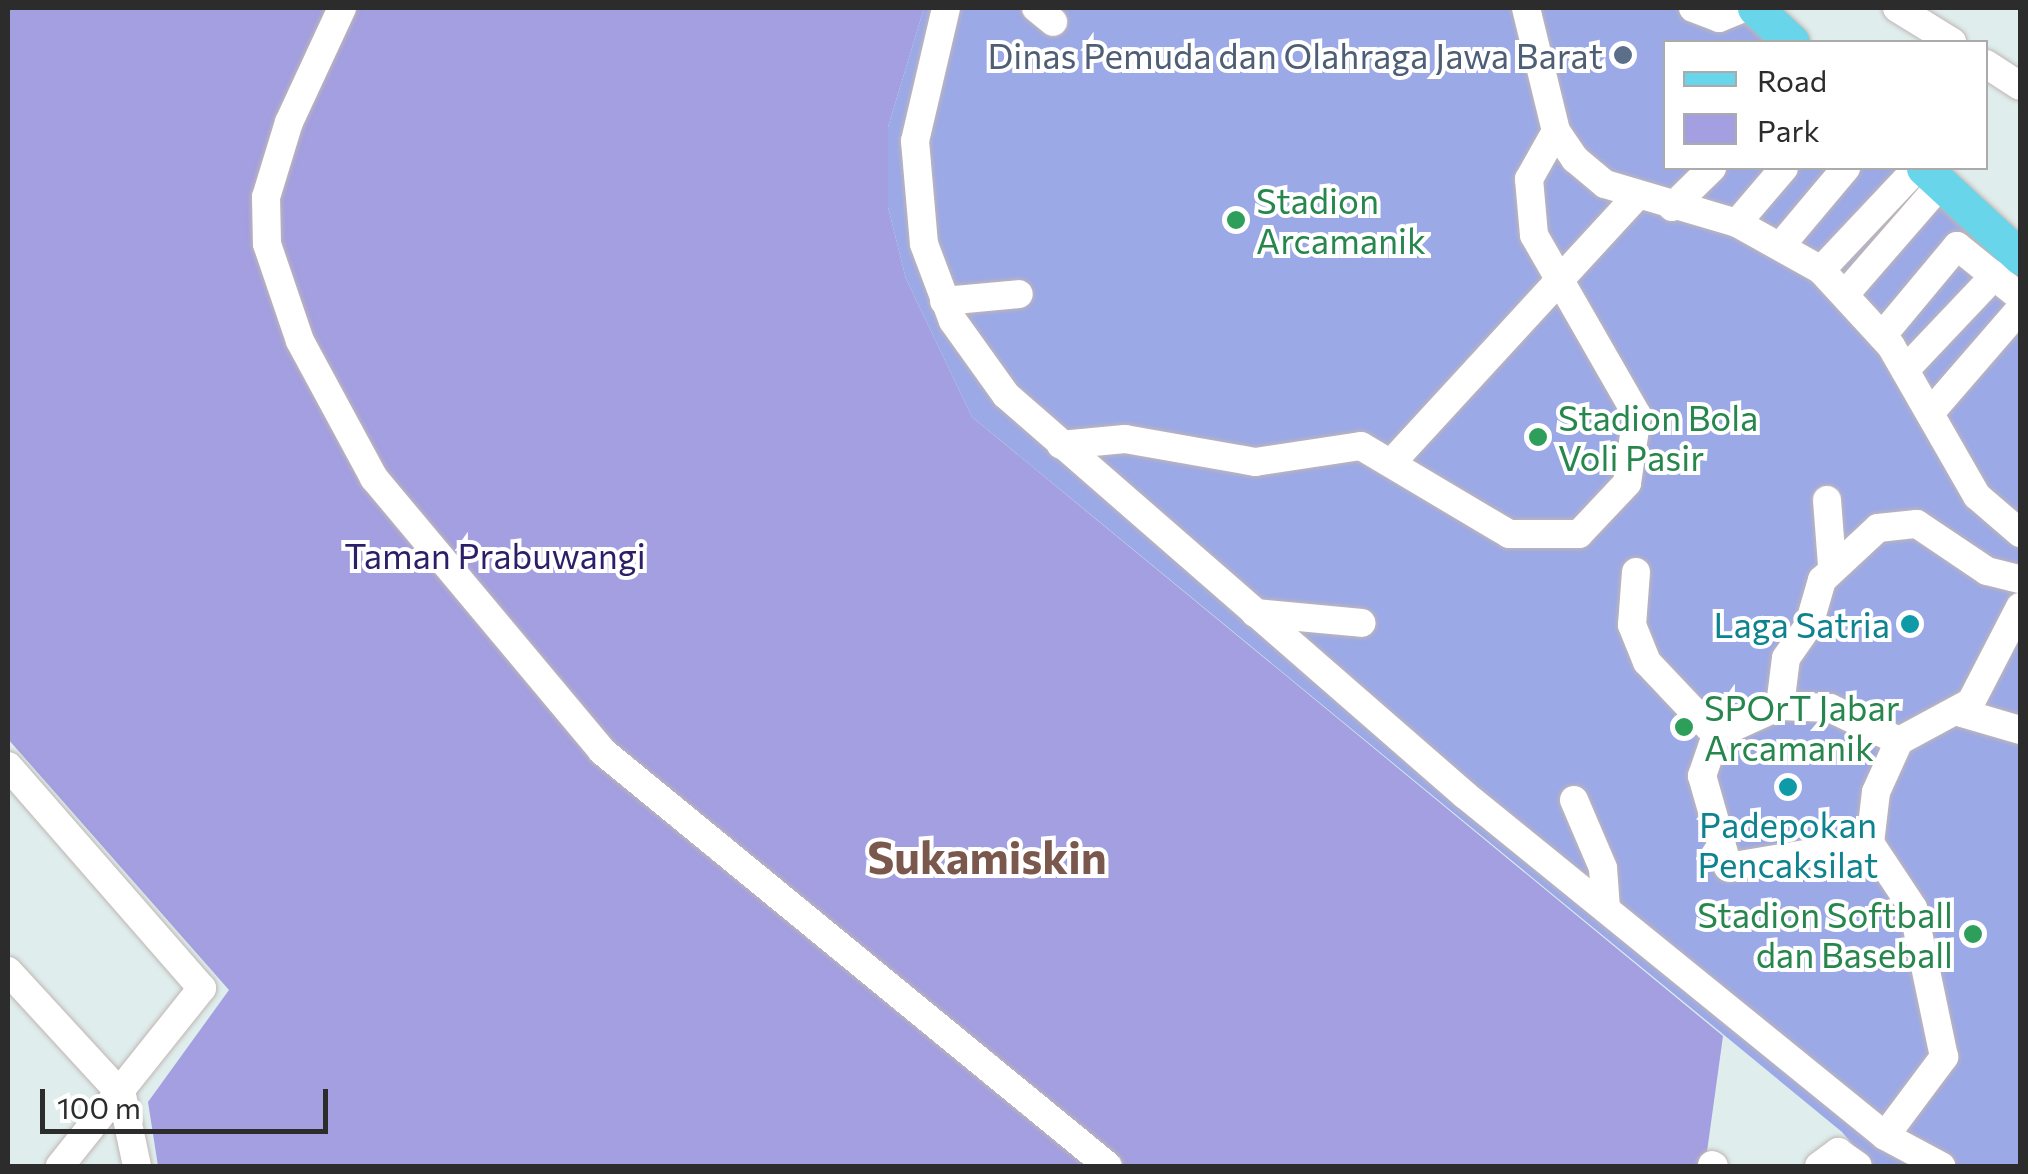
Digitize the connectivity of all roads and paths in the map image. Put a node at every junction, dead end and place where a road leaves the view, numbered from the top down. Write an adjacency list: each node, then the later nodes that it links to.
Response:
1 (342, 8): 57 (street)
2 (946, 8): 27 (street)
3 (1526, 8): 12 (street)
4 (1693, 8): 5 (street)
5 (1744, 8)
6 (1755, 8): 8 (main road)
7 (1897, 8): 9 (street)
8 (1790, 40)
9 (1949, 40)
10 (1988, 65): 11 (street)
11 (2020, 86)
12 (1556, 131): 17 (street); 23 (street)
13 (1710, 170): 18 (street)
14 (1782, 170): 19 (street)
15 (1844, 170): 20 (street)
16 (1927, 173): 21 (main road); 22 (street); 24 (street)
17 (1637, 196): 18 (street); 23 (street)
18 (1672, 207): 19 (street)
19 (1738, 223): 20 (street)
20 (1783, 244): 22 (street)
21 (2008, 266): 26 (street); 29 (street); 30 (street)
22 (1822, 270): 24 (street)
23 (1556, 285): 33 (street); 33 (street)
24 (1847, 292): 29 (street)
25 (1019, 294): 27 (street)
26 (2020, 297)
27 (944, 301): 32 (street)
28 (2020, 309): 31 (street)
29 (1882, 336): 30 (street)
30 (1905, 370): 31 (street)
31 (1930, 413): 35 (street)
32 (1061, 446): 33 (street); 40 (street)
33 (1394, 460)
34 (1827, 500): 36 (street)
35 (2020, 533)
36 (1832, 565): 37 (street); 43 (street)
37 (1987, 571): 39 (street); 41 (street)
38 (1636, 572): 46 (street)
39 (2020, 578)
40 (1255, 613): 42 (street); 51 (street)
41 (2016, 613): 44 (street)
42 (1362, 623)
43 (1780, 706): 46 (street); 47 (street)
44 (1962, 713): 45 (street); 47 (street)
45 (2020, 730)
46 (1716, 734): 50 (street)
47 (1899, 741): 50 (street)
48 (8, 766): 53 (street)
49 (1574, 800): 51 (street)
50 (1870, 843): 54 (street)
51 (1606, 910): 54 (street)
52 (8, 971): 53 (street)
53 (122, 1095): 55 (street); 56 (street)
54 (1884, 1136): 60 (street)
55 (60, 1166)
56 (137, 1166)
57 (1108, 1166)
58 (1819, 1166): 59 (street)
59 (1858, 1166)
60 (1941, 1166)

